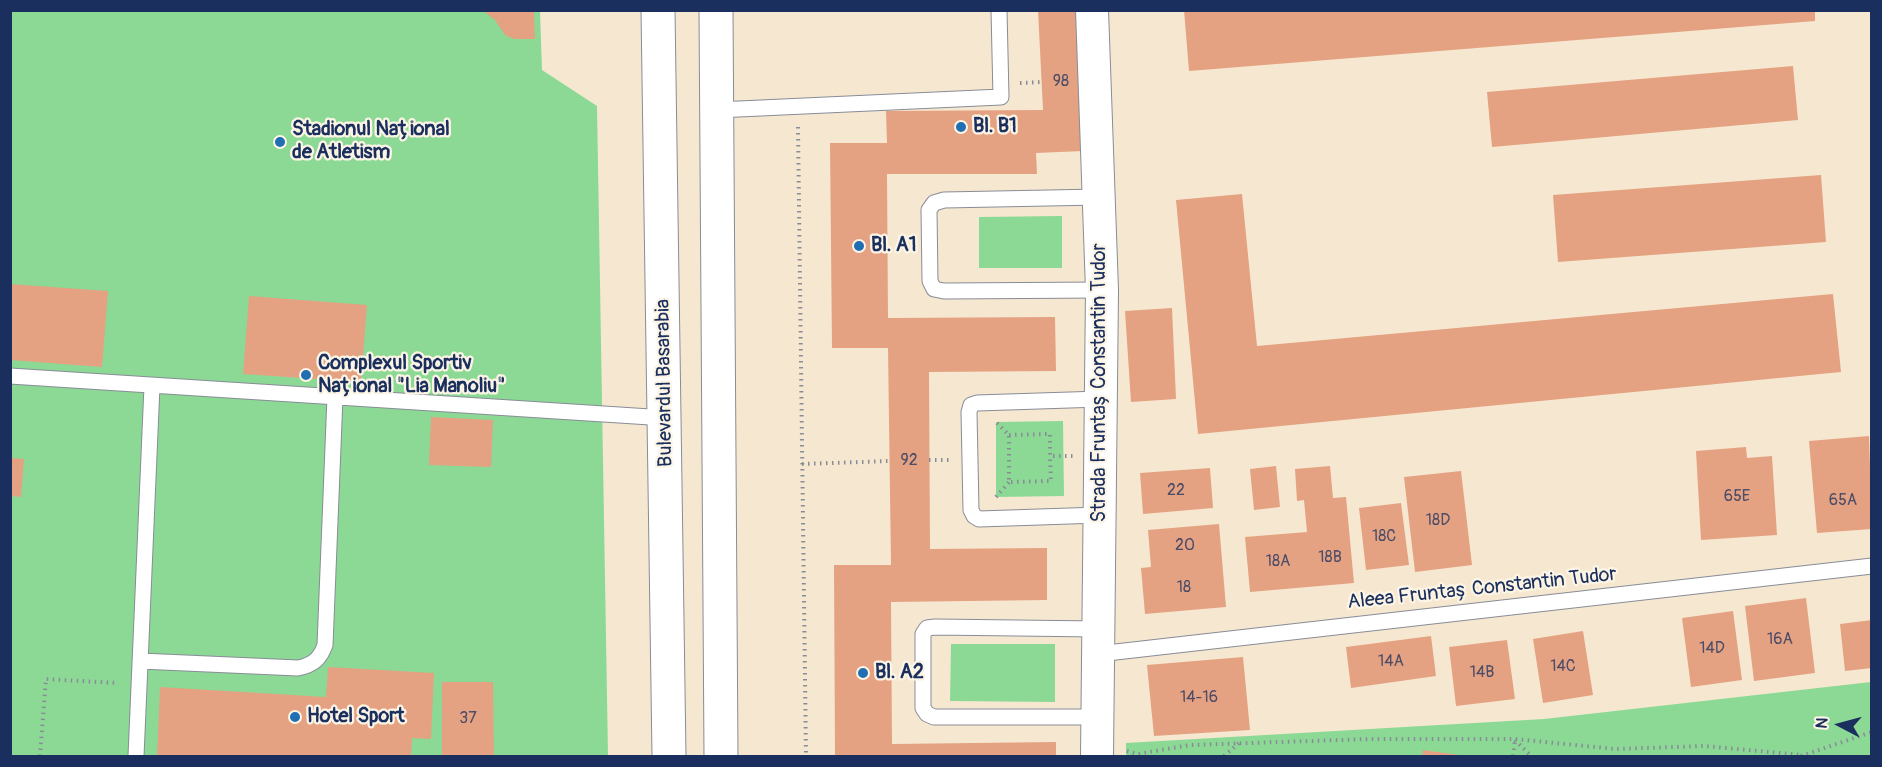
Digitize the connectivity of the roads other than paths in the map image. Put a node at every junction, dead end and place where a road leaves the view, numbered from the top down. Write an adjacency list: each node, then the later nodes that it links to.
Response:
1 (658, 10): 12 (main road, Bulevardul Basarabia)
2 (716, 10): 5 (main road)
3 (999, 10): 5 (lane)
4 (1092, 10): 6 (street, Strada Fruntaș Constantin Tudor)
5 (717, 110): 20 (main road)
6 (1100, 197): 7 (street, Strada Fruntaș Constantin Tudor); 7 (lane)
7 (1102, 290): 11 (street, Strada Fruntaș Constantin Tudor)
8 (10, 376): 9 (lane)
9 (152, 386): 10 (lane); 16 (lane)
10 (335, 397): 12 (lane); 16 (lane)
11 (1101, 399): 13 (street, Strada Fruntaș Constantin Tudor); 13 (lane)
12 (666, 418): 19 (main road, Bulevardul Basarabia)
13 (1100, 515): 15 (street, Strada Fruntaș Constantin Tudor)
14 (1872, 566): 15 (lane, Aleea Fruntaș Constantin Tudor)
15 (1098, 642): 17 (street, Strada Fruntaș Constantin Tudor); 17 (lane, Aleea Fruntaș Constantin Tudor)
16 (140, 661): 18 (lane)
17 (1097, 738)
18 (136, 756)
19 (669, 756)
20 (720, 756)

